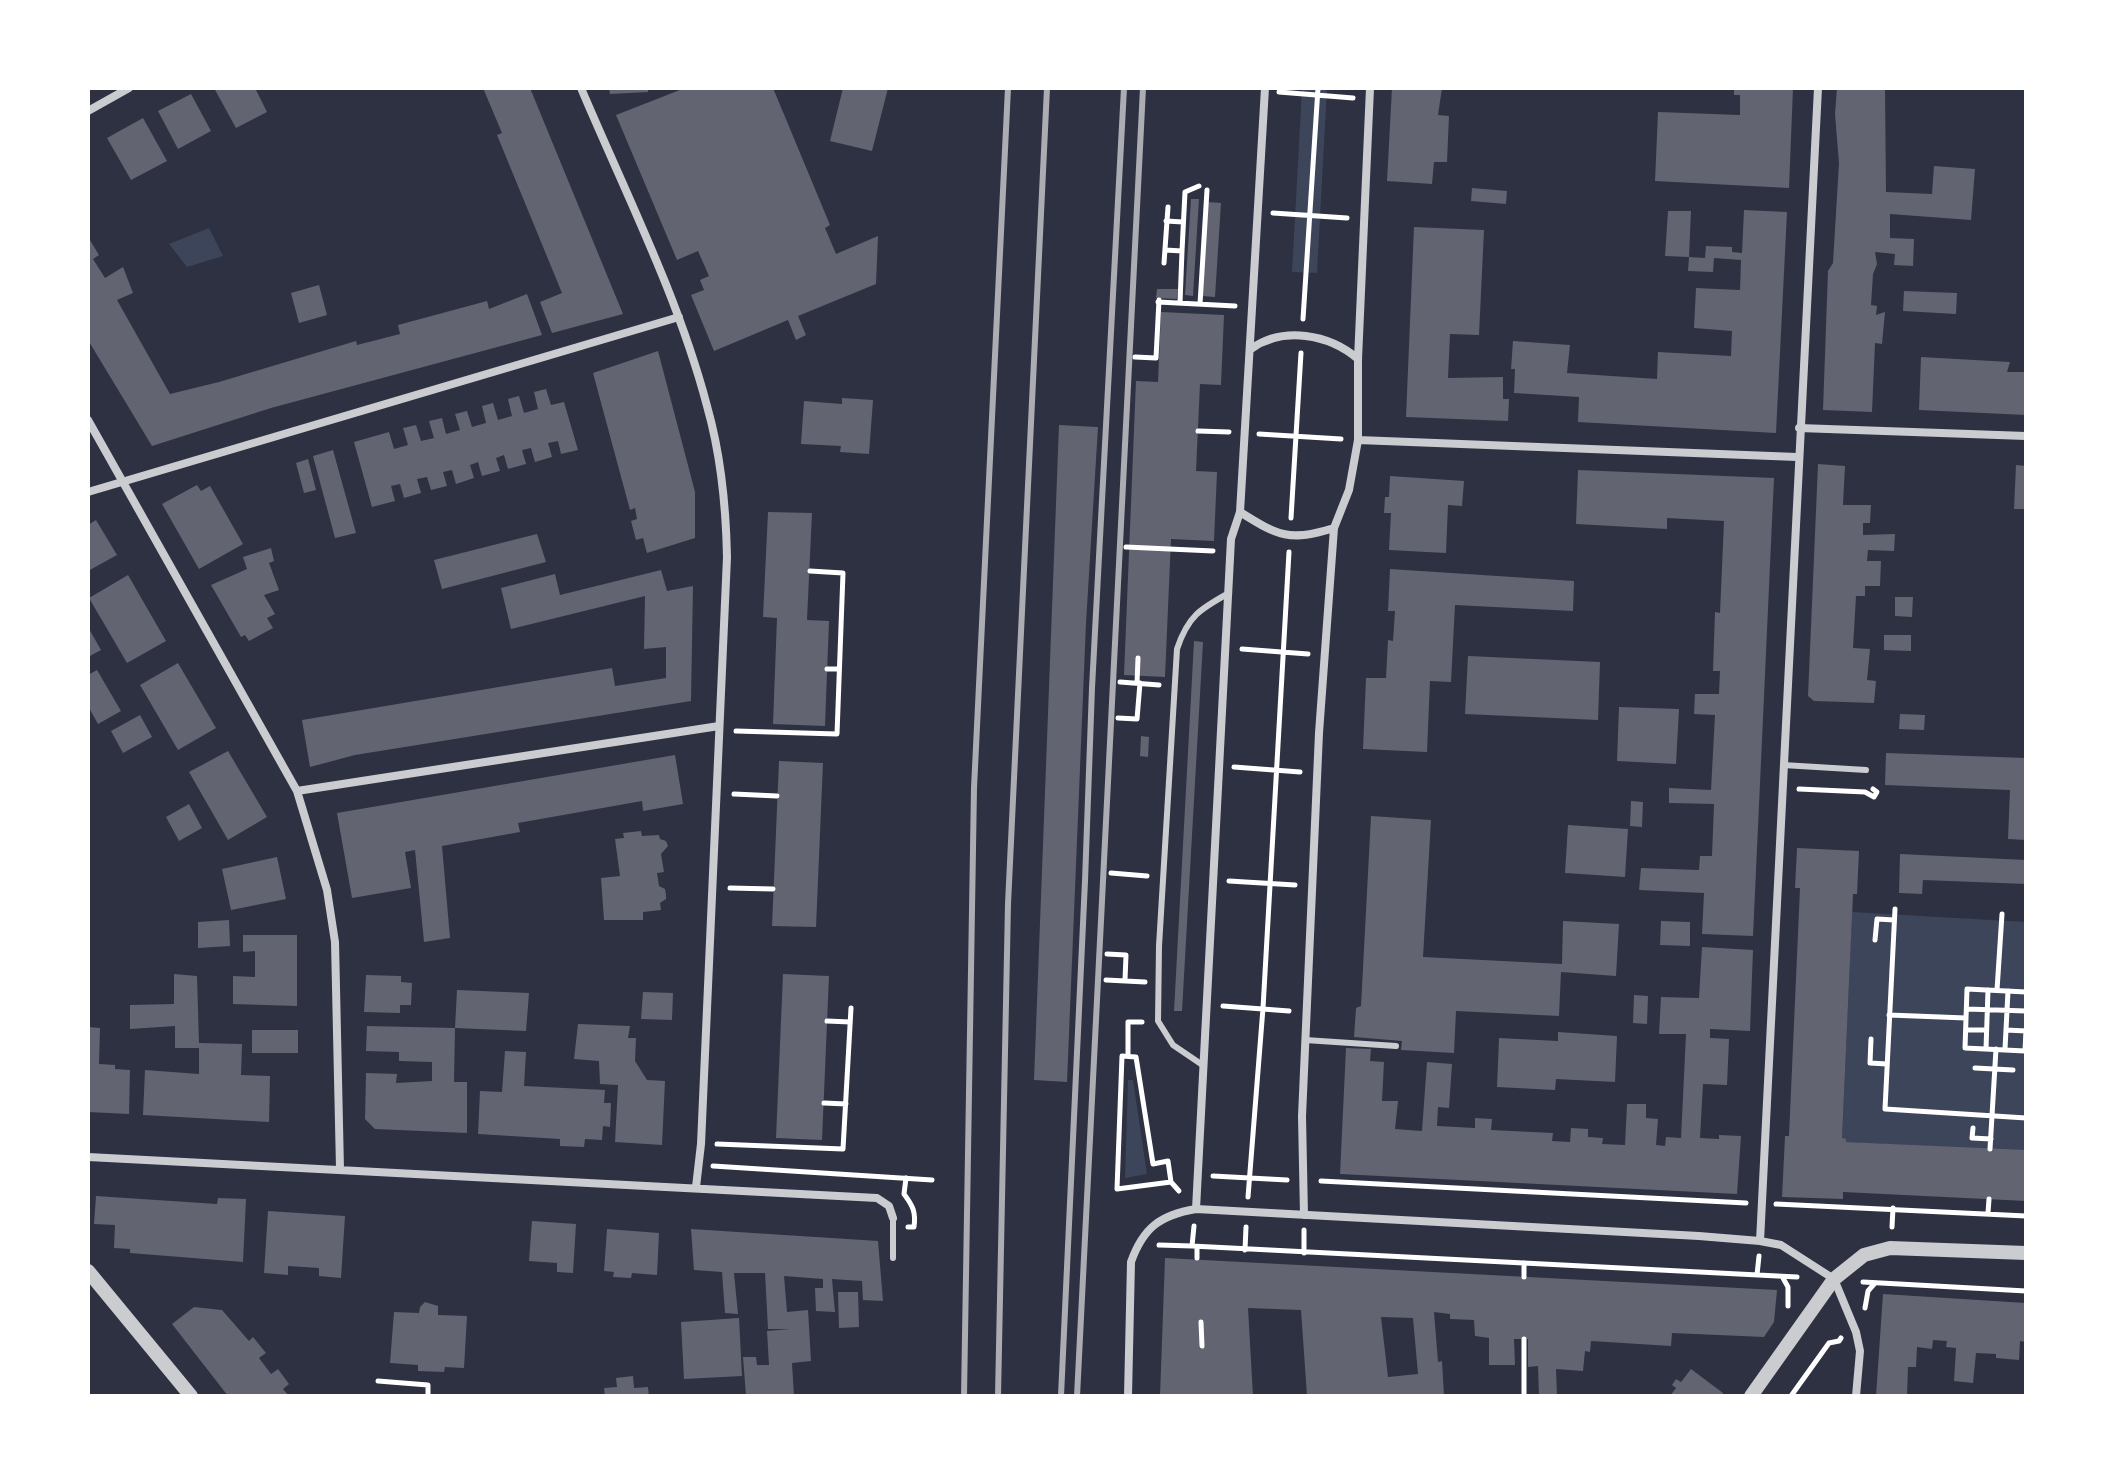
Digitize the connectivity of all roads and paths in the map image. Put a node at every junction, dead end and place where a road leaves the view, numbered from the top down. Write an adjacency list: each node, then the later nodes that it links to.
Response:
1 (129, 88): 9 (street)
2 (581, 88): 24 (street)
3 (1265, 88): 23 (street)
4 (1370, 88): 8 (street)
5 (1818, 88): 30 (street)
6 (1318, 91): 7 (path); 8 (path); 14 (path)
7 (1302, 93)
8 (1370, 99): 15 (street)
9 (88, 111)
10 (1199, 186): 17 (path)
11 (1207, 190): 22 (path)
12 (1168, 207): 16 (path)
13 (1295, 214): 14 (path)
14 (1310, 216): 15 (path); 25 (path)
15 (1364, 219): 28 (street)
16 (1166, 221): 17 (path); 18 (path)
17 (1183, 222): 19 (path)
18 (1165, 250): 19 (path); 20 (path)
19 (1182, 251): 21 (path)
20 (1164, 263)
21 (1180, 303): 22 (path); 27 (path)
22 (1200, 304): 23 (path)
23 (1252, 307): 26 (street)
24 (679, 317): 36 (street); 55 (street)
25 (1302, 337): 26 (street); 28 (street); 33 (path)
26 (1251, 349): 31 (street)
27 (1135, 357)
28 (1358, 359): 34 (street)
29 (88, 420): 36 (street)
30 (1799, 428): 32 (street); 35 (street)
31 (1245, 433): 33 (path); 38 (street)
32 (2026, 436)
33 (1296, 437): 34 (path); 40 (path)
34 (1358, 440): 35 (street); 39 (street)
35 (1797, 457): 56 (street)
36 (125, 483): 37 (street); 63 (street)
37 (88, 492)
38 (1240, 512): 40 (street); 42 (street)
39 (1334, 528): 40 (street); 47 (street)
40 (1290, 535): 46 (path)
41 (1126, 547): 42 (path)
42 (1230, 551): 44 (street)
43 (810, 571): 50 (path)
44 (1229, 593): 45 (street); 108 (lane)
45 (1226, 647): 46 (path); 57 (street)
46 (1282, 653): 47 (path); 58 (path)
47 (1325, 654): 60 (street)
48 (1138, 658): 52 (path)
49 (827, 669): 50 (path)
50 (839, 669): 55 (path)
51 (1120, 682): 52 (path)
52 (1138, 683): 53 (path); 54 (path)
53 (1160, 685)
54 (1118, 718)
55 (719, 728): 63 (street); 64 (street)
56 (1783, 765): 59 (lane); 61 (street)
57 (1219, 767): 58 (path); 68 (street)
58 (1275, 770): 60 (path); 69 (path)
59 (1866, 770)
60 (1317, 773): 71 (street)
61 (1782, 788): 62 (path); 130 (street)
62 (1873, 789)
63 (297, 791): 122 (street)
64 (716, 793): 65 (path); 70 (street)
65 (777, 796)
66 (1111, 873): 67 (path)
67 (1147, 876)
68 (1213, 880): 69 (path); 83 (street)
69 (1270, 884): 71 (path); 85 (path)
70 (712, 887): 72 (path); 118 (street)
71 (1312, 887): 90 (street)
72 (773, 889)
73 (1895, 909): 75 (path)
74 (2002, 914): 80 (path)
75 (1894, 920): 76 (path); 91 (path)
76 (1875, 940)
77 (1107, 954): 78 (path)
78 (1106, 980)
79 (1988, 990): 80 (path); 86 (path); 87 (path)
80 (1997, 990): 81 (path)
81 (2008, 991): 82 (path); 88 (path)
82 (2026, 992)
83 (1207, 1005): 85 (path); 108 (street)
84 (851, 1008): 94 (path)
85 (1263, 1008): 90 (path); 125 (path)
86 (1967, 1009): 87 (path); 92 (path)
87 (1987, 1010): 88 (path); 96 (path)
88 (2007, 1010): 89 (path); 97 (path)
89 (2026, 1011)
90 (1306, 1012): 101 (street)
91 (1889, 1015): 92 (path); 107 (path)
92 (1966, 1018): 95 (path)
93 (827, 1021): 94 (path)
94 (850, 1022): 113 (path)
95 (1966, 1030): 96 (path); 103 (path)
96 (1986, 1030): 103 (path)
97 (2006, 1030): 98 (path); 105 (path)
98 (2026, 1030): 105 (path)
99 (1128, 1031): 106 (path)
100 (1871, 1039): 107 (path)
101 (1305, 1040): 102 (lane); 127 (street)
102 (1396, 1046)
103 (1986, 1049): 104 (path)
104 (1996, 1049): 105 (path); 110 (path)
105 (2005, 1049)
106 (1128, 1055): 106 (path)
107 (1887, 1064): 114 (path)
108 (1204, 1066): 123 (street)
109 (1975, 1068): 110 (path)
110 (1995, 1069): 111 (path); 114 (path)
111 (2013, 1070)
112 (824, 1103): 113 (path)
113 (846, 1104): 118 (path)
114 (1992, 1116): 115 (path); 117 (path)
115 (2026, 1118)
116 (1973, 1128): 117 (path)
117 (1991, 1139): 119 (path)
118 (701, 1144): 121 (street)
119 (1990, 1149)
120 (88, 1157): 122 (street)
121 (700, 1165): 124 (path); 128 (street)
122 (340, 1169): 128 (street)
123 (1198, 1175): 125 (path); 131 (street)
124 (906, 1178): 126 (path); 137 (path)
125 (1249, 1178): 127 (path); 132 (path)
126 (932, 1180)
127 (1303, 1180): 130 (path); 134 (street)
128 (696, 1187): 136 (street)
129 (1989, 1199): 133 (path)
130 (1762, 1204): 133 (path); 138 (street)
131 (1196, 1209): 132 (street); 139 (street); 140 (path)
132 (1247, 1212): 134 (street); 141 (path)
133 (1988, 1213): 135 (path)
134 (1304, 1215): 138 (street)
135 (2026, 1216)
136 (893, 1218): 143 (lane)
137 (915, 1219)
138 (1760, 1241): 148 (street)
139 (1138, 1244): 140 (path); 158 (street)
140 (1195, 1247): 141 (path); 144 (path)
141 (1245, 1250): 145 (path)
142 (2026, 1253): 148 (street)
143 (893, 1258)
144 (1197, 1258)
145 (1524, 1263): 147 (path); 150 (path)
146 (88, 1271): 156 (street)
147 (1524, 1277)
148 (1834, 1279): 152 (street); 160 (street)
149 (2026, 1291): 152 (path)
150 (1789, 1303)
151 (1201, 1322): 154 (path)
152 (1850, 1324): 161 (path); 162 (street)
153 (1524, 1339): 159 (path)
154 (1202, 1346)
155 (378, 1381): 157 (path)
156 (191, 1396)
157 (428, 1396)
158 (1128, 1396)
159 (1524, 1396)
160 (1751, 1396)
161 (1791, 1396)
162 (1856, 1396)

